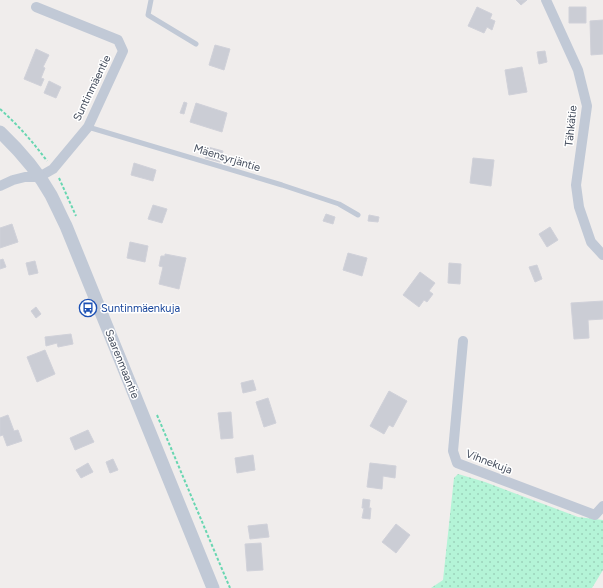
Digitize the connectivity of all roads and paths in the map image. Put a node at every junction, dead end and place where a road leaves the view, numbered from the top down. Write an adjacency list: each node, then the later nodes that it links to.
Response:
1 (151, 0): 4 (lane)
2 (546, 0): 10 (street, Tähkätie)
3 (36, 7): 5 (street, Suntinmäentie)
4 (196, 44)
5 (88, 127): 7 (street, Suntinmäentie); 9 (lane, Mäensyrjäntie)
6 (0, 132): 7 (street, Saarenmaantie)
7 (39, 177): 8 (street, Suntinmäentie); 13 (street, Saarenmaantie)
8 (0, 186)
9 (358, 215)
10 (603, 255)
11 (463, 341): 12 (street, Vihnekuja)
12 (603, 506)
13 (213, 588)

